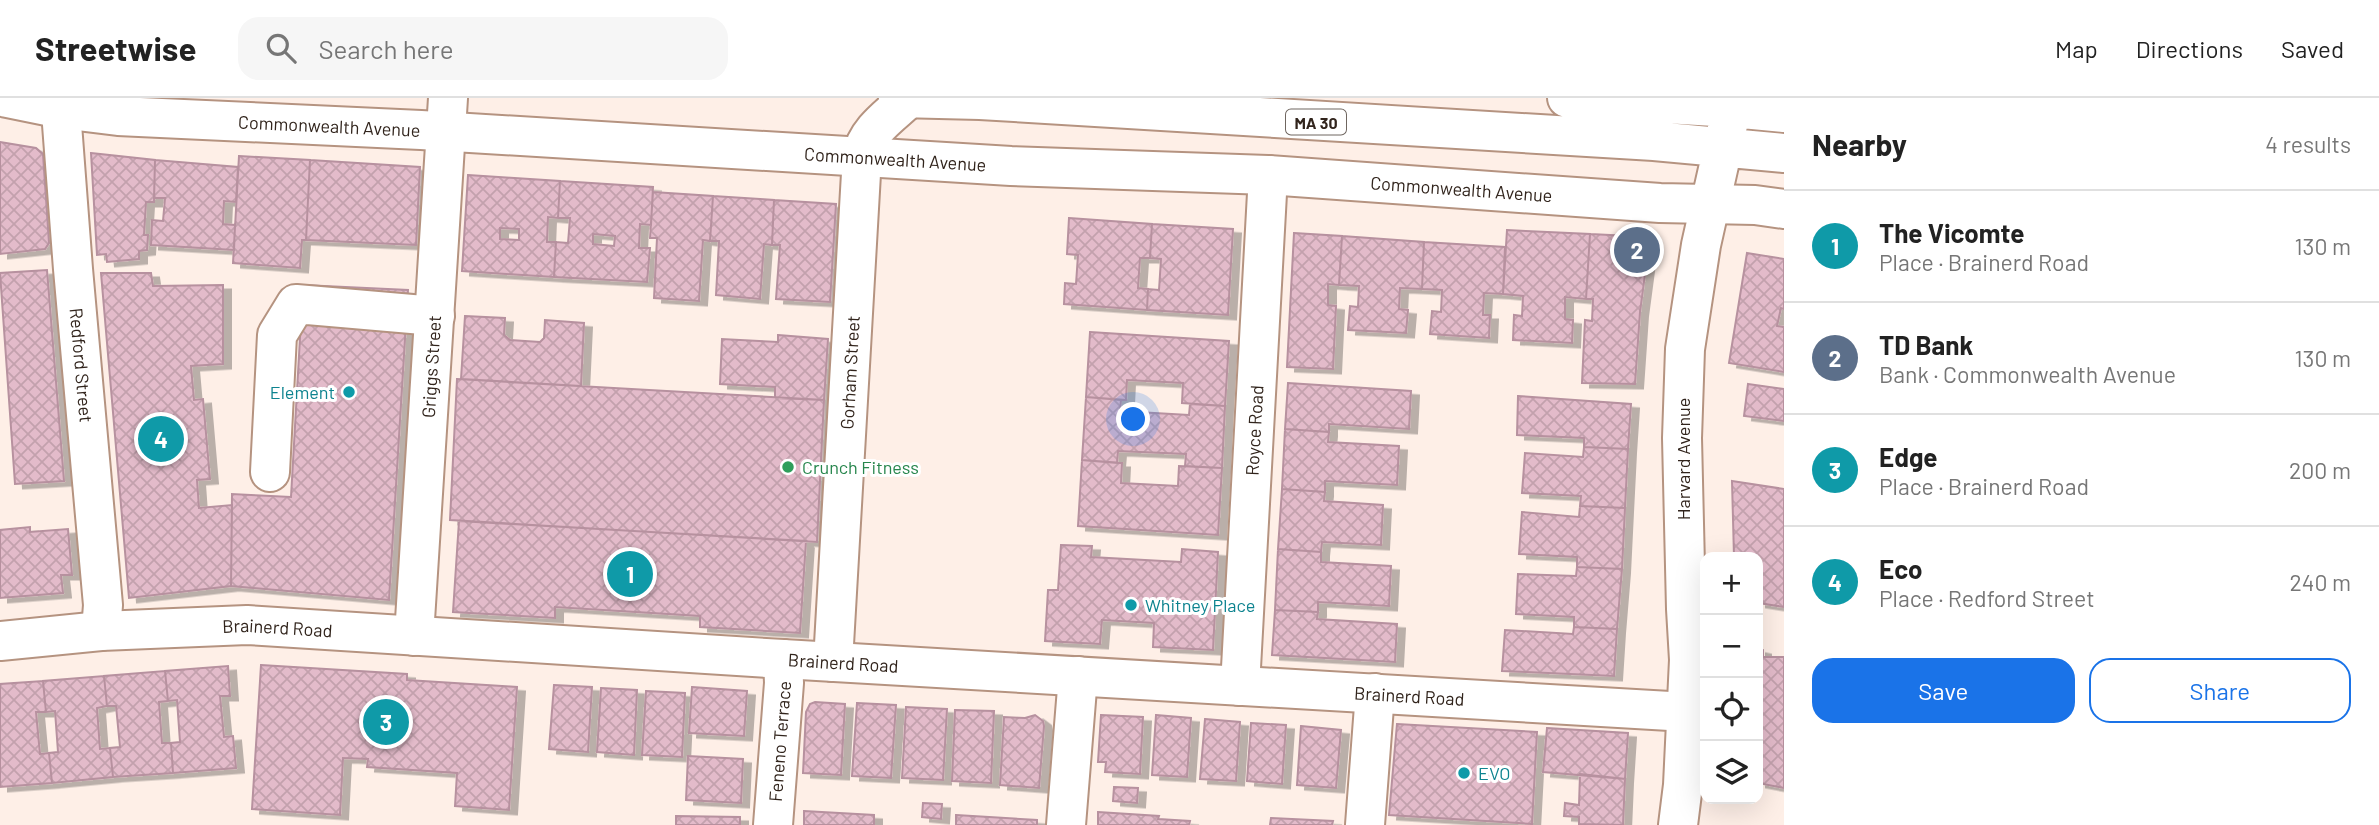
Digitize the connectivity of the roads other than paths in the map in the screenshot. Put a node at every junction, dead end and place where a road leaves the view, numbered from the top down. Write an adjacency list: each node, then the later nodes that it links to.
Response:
1 (7, 98): 6 (street, Commonwealth Avenue)
2 (898, 98): 4 (street, MA 30)
3 (1567, 98): 5 (street)
4 (908, 99): 9 (street, MA 30); 11 (street, Gorham Street)
5 (1733, 103): 7 (street); 9 (street, Harvard Avenue)
6 (60, 104): 8 (street, Commonwealth Avenue); 17 (street, Redford Street)
7 (1784, 113)
8 (447, 115): 11 (street, Commonwealth Avenue); 15 (street, Griggs Street)
9 (1723, 146): 10 (street, MA 30); 13 (street, Harvard Avenue)
10 (1784, 153)
11 (862, 156): 12 (street, Commonwealth Avenue); 21 (street, Gorham Street)
12 (1268, 175): 13 (street, Commonwealth Avenue); 23 (street, Royce Road)
13 (1710, 203): 14 (street, Commonwealth Avenue); 25 (street, Harvard Avenue)
14 (1784, 209)
15 (435, 317): 16 (street); 18 (street, Griggs Street)
16 (270, 472)
17 (101, 631): 18 (street, Brainerd Road); 19 (street, Brainerd Road)
18 (414, 636): 20 (street, Brainerd Road)
19 (0, 641)
20 (783, 659): 21 (street, Brainerd Road); 26 (street, Feneno Terrace)
21 (833, 662): 22 (street, Brainerd Road)
22 (1077, 676): 23 (street, Brainerd Road); 27 (street)
23 (1240, 686): 24 (street, Brainerd Road)
24 (1375, 693): 25 (street, Brainerd Road); 28 (street)
25 (1687, 712): 29 (street, Harvard Avenue)
26 (773, 825)
27 (1066, 825)
28 (1365, 825)
29 (1678, 825)

